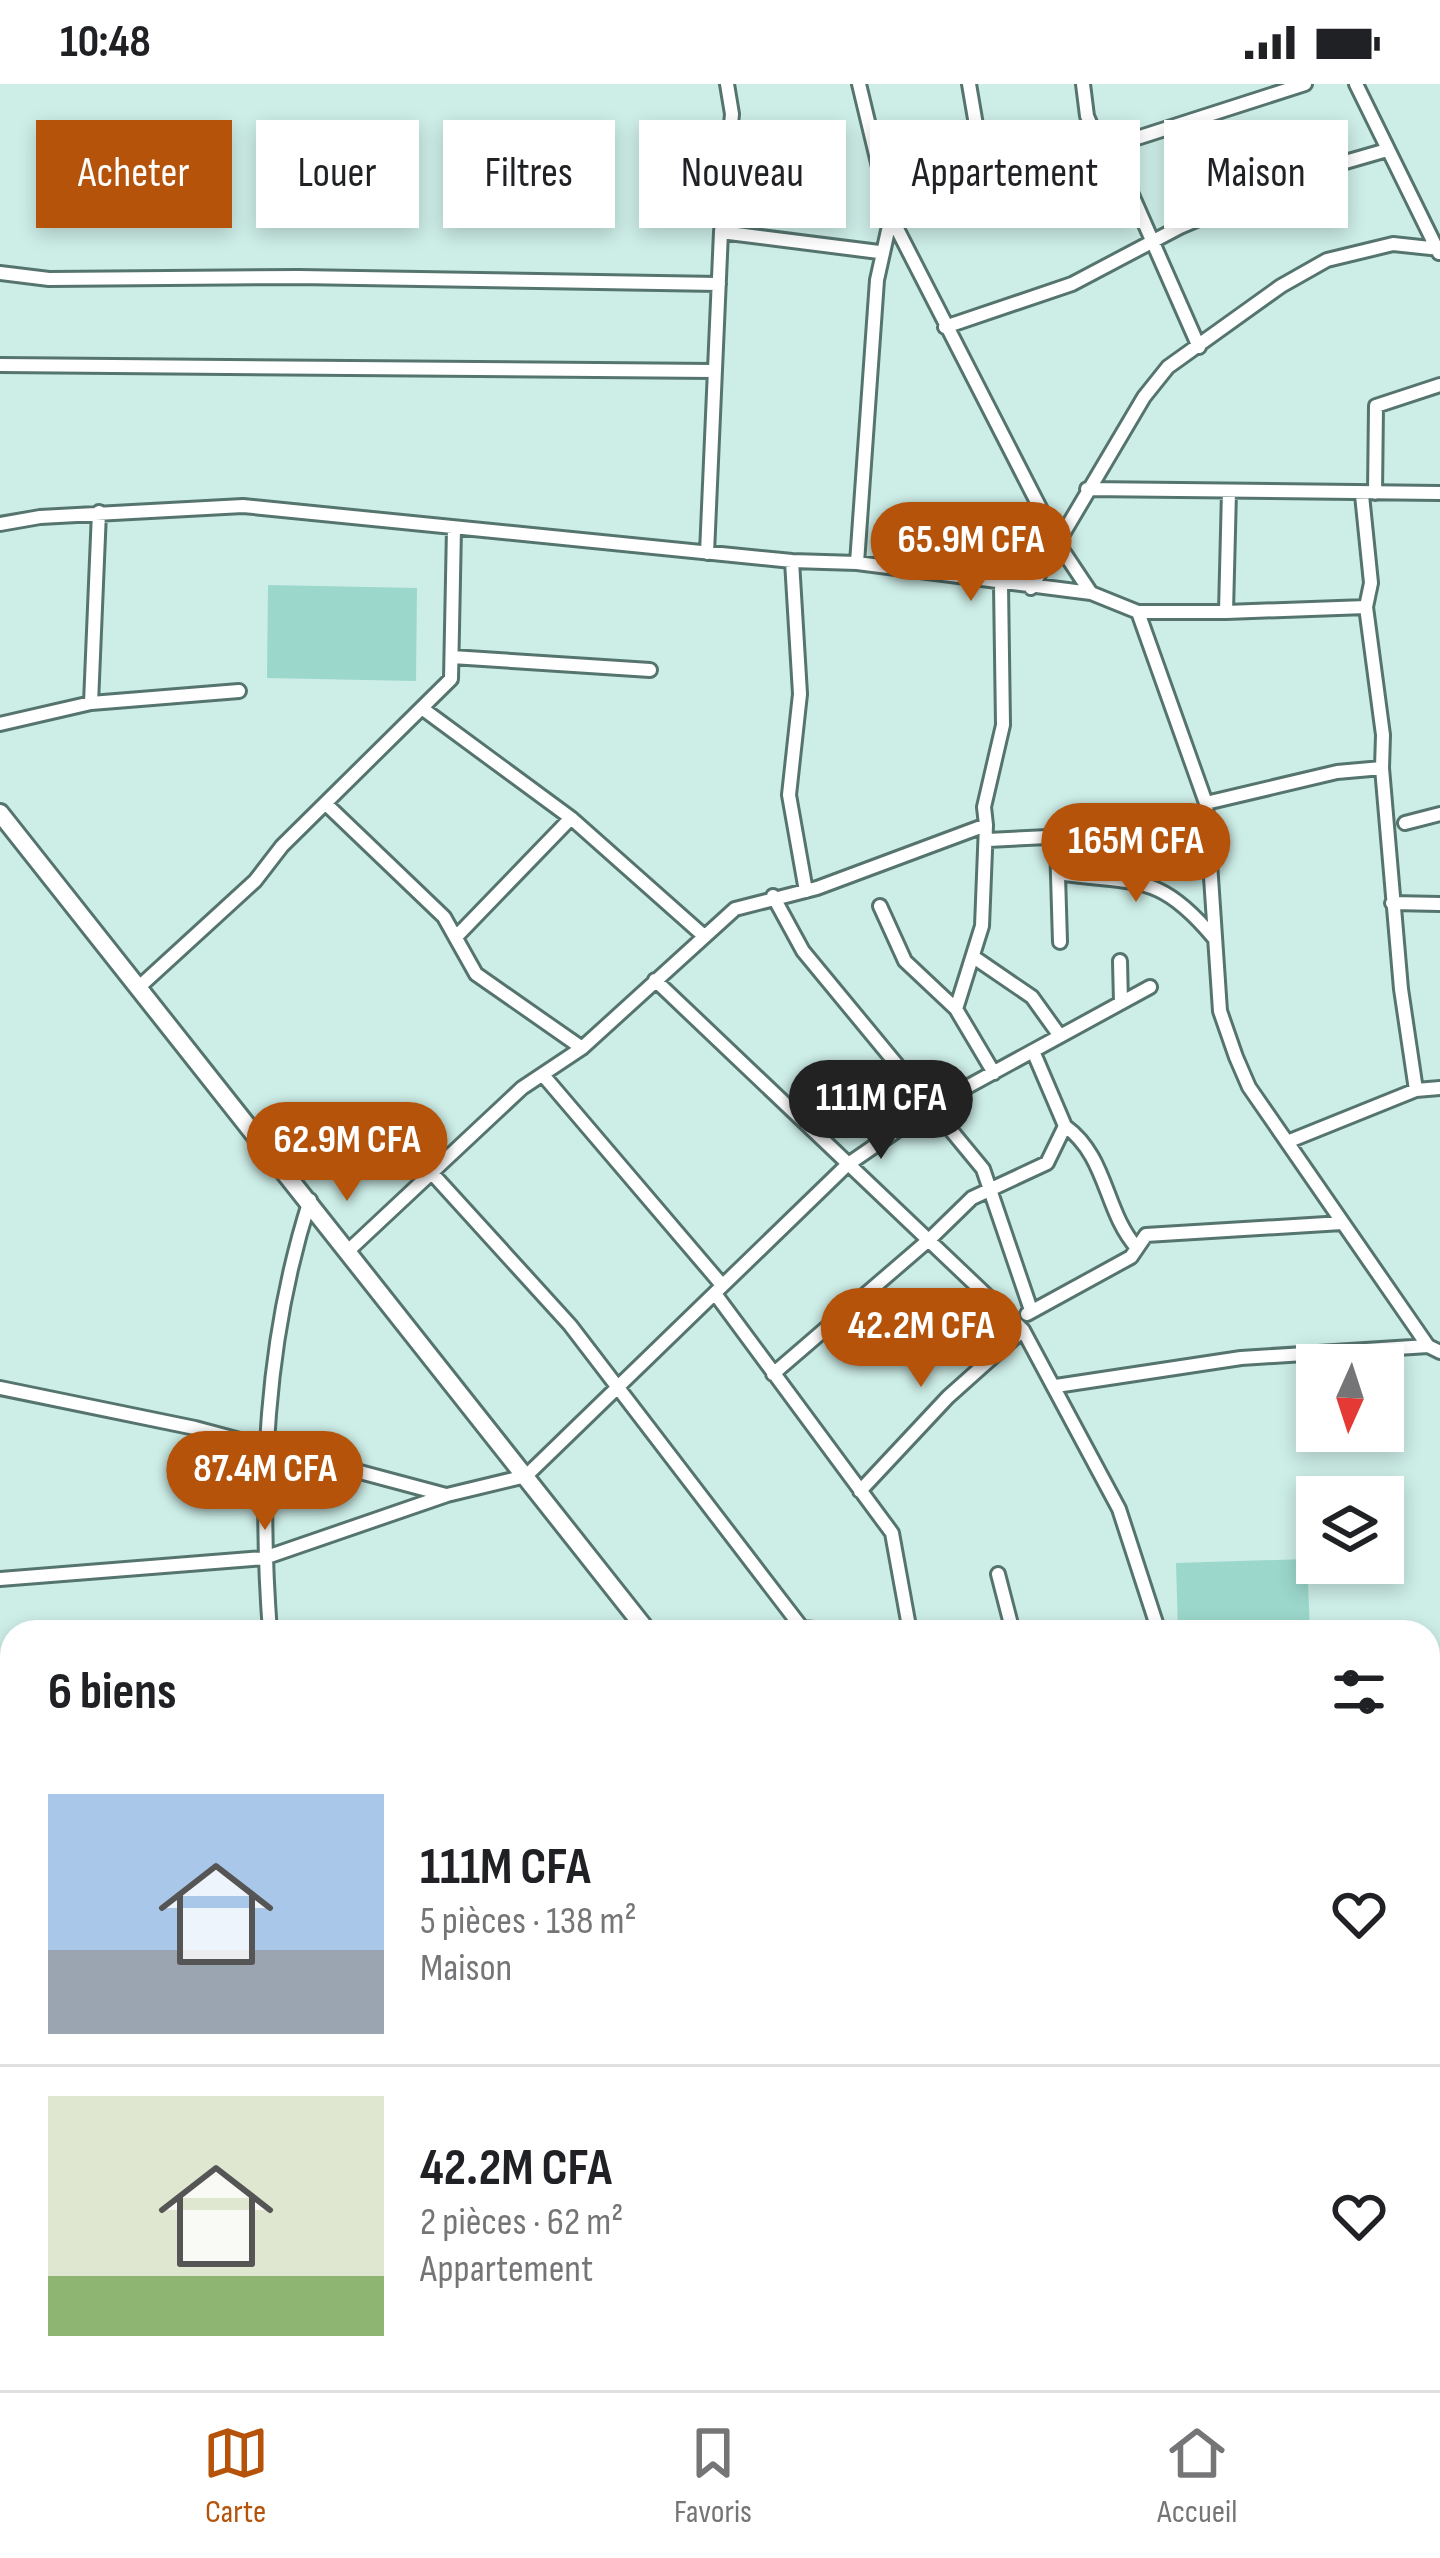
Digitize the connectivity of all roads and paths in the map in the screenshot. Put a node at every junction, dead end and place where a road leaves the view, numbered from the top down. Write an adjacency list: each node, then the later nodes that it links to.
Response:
1 (727, 84): 15 (street)
2 (860, 84): 9 (street)
3 (969, 84): 7 (street)
4 (1083, 84): 8 (street)
5 (1305, 84): 10 (street)
6 (1356, 84): 11 (street)
7 (975, 120)
8 (1089, 120)
9 (870, 127)
10 (1140, 138)
11 (1388, 149): 16 (street); 17 (street)
12 (1140, 215): 16 (street)
13 (887, 228): 18 (street)
14 (896, 228): 21 (street)
15 (721, 232): 18 (street); 20 (street)
16 (1152, 244): 21 (street); 22 (street)
17 (1439, 251): 22 (street)
18 (879, 252): 36 (street)
19 (0, 273): 20 (street)
20 (719, 284): 24 (street)
21 (945, 327): 33 (street)
22 (1198, 347): 26 (street)
23 (0, 365): 24 (street)
24 (714, 371): 34 (street)
25 (1440, 385): 29 (street)
26 (1087, 489): 27 (street); 33 (street)
27 (1229, 491): 29 (street); 42 (street)
28 (1440, 493): 29 (street)
29 (1368, 494): 40 (street)
30 (99, 512): 31 (street); 32 (street); 46 (street)
31 (0, 524)
32 (454, 528): 34 (street); 43 (street)
33 (1059, 544): 38 (street); 39 (street)
34 (707, 553): 35 (street)
35 (792, 561): 36 (street); 59 (street)
36 (857, 563): 37 (street)
37 (1001, 585): 38 (street); 56 (street)
38 (1031, 588): 39 (street)
39 (1091, 593): 41 (street)
40 (1366, 607): 42 (street); 49 (street)
41 (1138, 612): 42 (street); 50 (street)
42 (1226, 612)
43 (452, 657): 44 (street); 47 (street)
44 (650, 670)
45 (239, 691): 46 (street)
46 (92, 703): 48 (street)
47 (423, 710): 51 (street); 54 (street)
48 (0, 724)
49 (1382, 768): 50 (street); 61 (street)
50 (1206, 803): 66 (street)
51 (326, 804): 65 (street); 72 (street)
52 (0, 813): 72 (main road)
53 (1440, 814): 55 (street)
54 (571, 818): 64 (street); 65 (street)
55 (1405, 823)
56 (986, 825): 57 (street); 59 (street)
57 (988, 840): 58 (street); 68 (street)
58 (1058, 873): 66 (street); 67 (street)
59 (806, 891): 60 (street)
60 (773, 896): 64 (street); 82 (street)
61 (1392, 903): 62 (street); 81 (street)
62 (1440, 904)
63 (880, 906): 74 (street)
64 (704, 936): 70 (street)
65 (456, 937): 76 (street)
66 (1216, 940): 84 (street)
67 (1060, 942)
68 (975, 958): 74 (street); 75 (street)
69 (1120, 962): 73 (street)
70 (656, 980): 76 (street); 85 (street)
71 (1150, 987): 73 (street)
72 (138, 988): 88 (main road)
73 (1121, 1003): 75 (street)
74 (956, 1010): 78 (street)
75 (1060, 1036): 77 (street)
76 (582, 1048): 79 (street)
77 (1033, 1051): 78 (street); 83 (street)
78 (994, 1072): 82 (street)
79 (543, 1076): 86 (street); 93 (street)
80 (1440, 1088): 81 (street)
81 (1416, 1090): 84 (street)
82 (934, 1106): 85 (street); 87 (street)
83 (1065, 1126): 87 (street); 91 (street)
84 (1287, 1142): 89 (street)
85 (847, 1165): 90 (street); 93 (street)
86 (430, 1171): 92 (street); 98 (street)
87 (990, 1189): 90 (street); 94 (street)
88 (310, 1200): 92 (main road); 101 (street)
89 (1342, 1223): 91 (street); 96 (street)
90 (931, 1238): 95 (street); 97 (street)
91 (1137, 1248): 94 (street)
92 (350, 1250): 102 (main road)
93 (719, 1290): 97 (street); 98 (street)
94 (1031, 1310): 95 (street)
95 (1020, 1326): 99 (street); 103 (street)
96 (1434, 1349): 99 (street)
97 (773, 1374): 103 (street)
98 (618, 1384): 102 (street); 110 (street)
99 (1056, 1386): 113 (street)
100 (0, 1388): 101 (street)
101 (266, 1448): 104 (street); 105 (street)
102 (526, 1476): 104 (street); 109 (main road)
103 (860, 1491): 111 (street)
104 (448, 1495): 105 (street)
105 (264, 1558): 107 (street); 108 (street)
106 (998, 1574): 112 (street)
107 (0, 1580)
108 (269, 1620)
109 (632, 1620)
110 (796, 1620)
111 (908, 1620)
112 (1010, 1620)
113 (1155, 1620)

